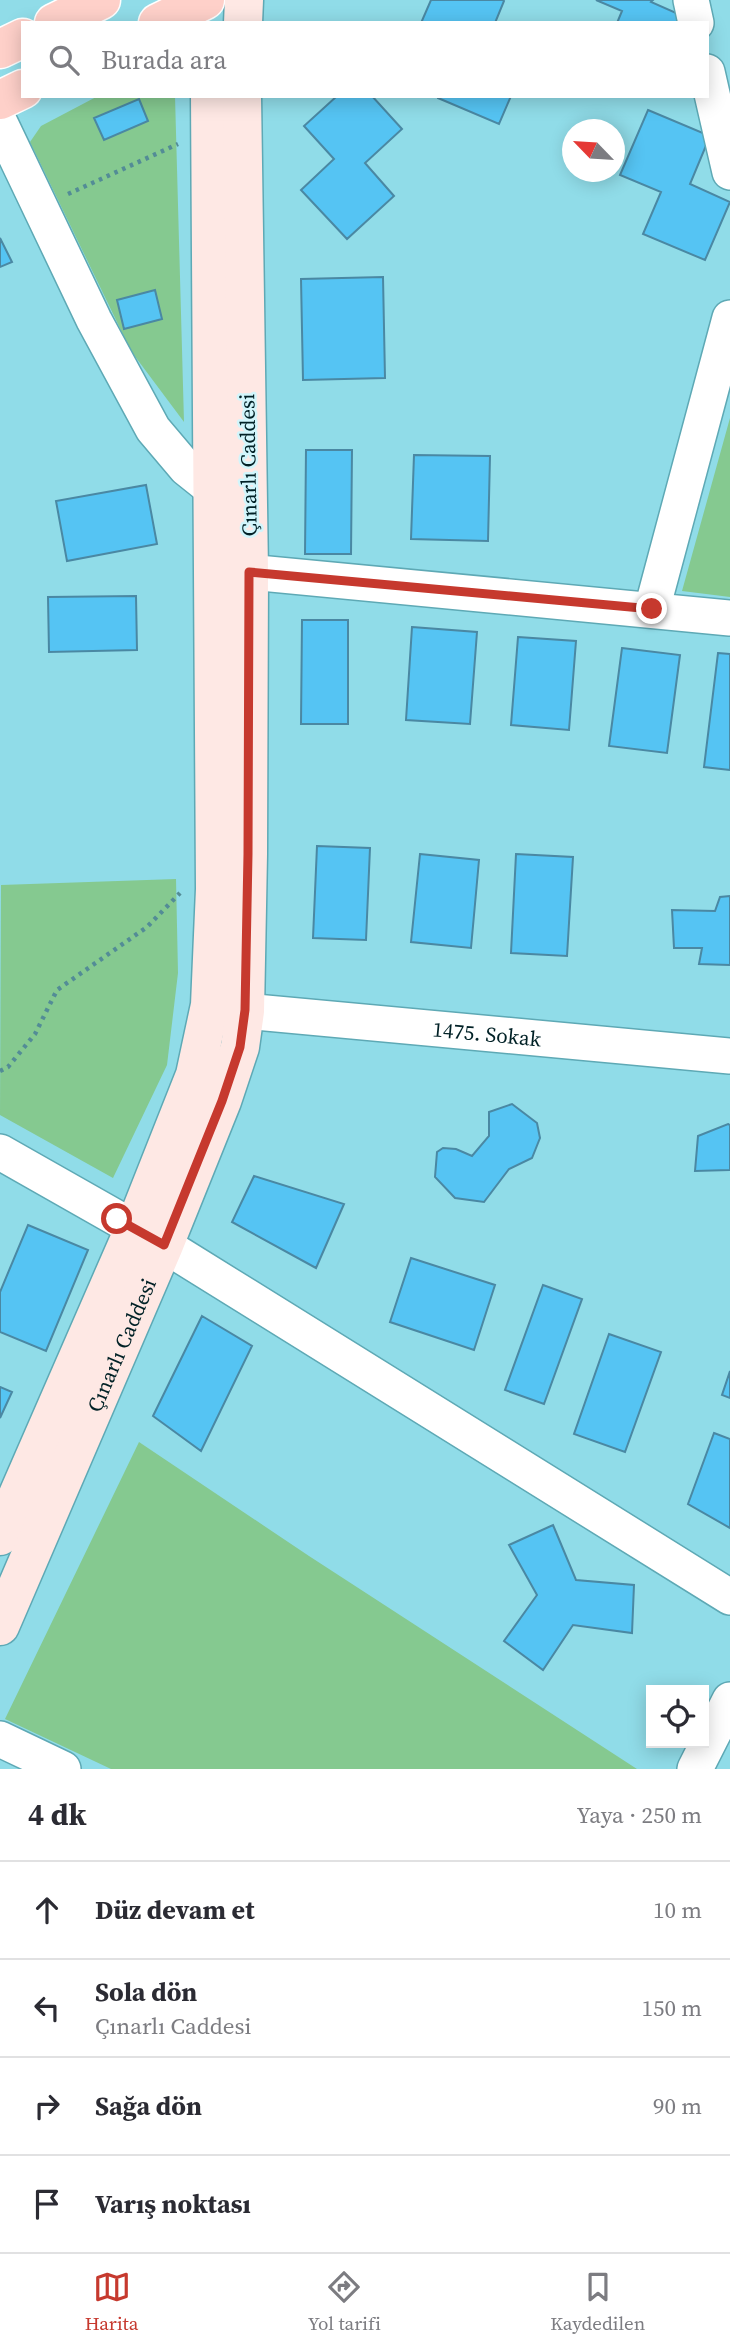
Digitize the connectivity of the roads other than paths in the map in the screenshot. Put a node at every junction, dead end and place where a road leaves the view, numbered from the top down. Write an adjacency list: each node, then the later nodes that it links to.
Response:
1 (101, 0): 6 (main road)
2 (205, 0): 7 (main road)
3 (211, 0): 8 (main road)
4 (244, 0): 9 (main road)
5 (691, 0): 10 (street)
6 (58, 21)
7 (162, 21)
8 (211, 21)
9 (243, 21)
10 (696, 21)
11 (21, 39): 12 (main road)
12 (0, 49)
13 (709, 81): 19 (street)
14 (21, 90): 17 (main road)
15 (210, 98): 21 (main road, Çınarlı Caddesi)
16 (242, 98): 22 (main road, Çınarlı Caddesi)
17 (0, 100)
18 (0, 123): 21 (street)
19 (730, 172)
20 (730, 318): 23 (street)
21 (211, 488): 28 (main road, Çınarlı Caddesi)
22 (249, 572): 23 (street); 25 (main road, Çınarlı Caddesi)
23 (652, 609): 24 (street)
24 (730, 618)
25 (245, 1010): 26 (street, 1475. Sokak); 28 (main road, Çınarlı Caddesi)
26 (730, 1056)
27 (0, 1152): 28 (street)
28 (149, 1237): 29 (main road, Çınarlı Caddesi); 30 (street); 31 (main road, Çınarlı Caddesi)
29 (0, 1536)
30 (730, 1597)
31 (0, 1626)
32 (730, 1700): 35 (street)
33 (0, 1739): 34 (street)
34 (63, 1769)
35 (695, 1769)

